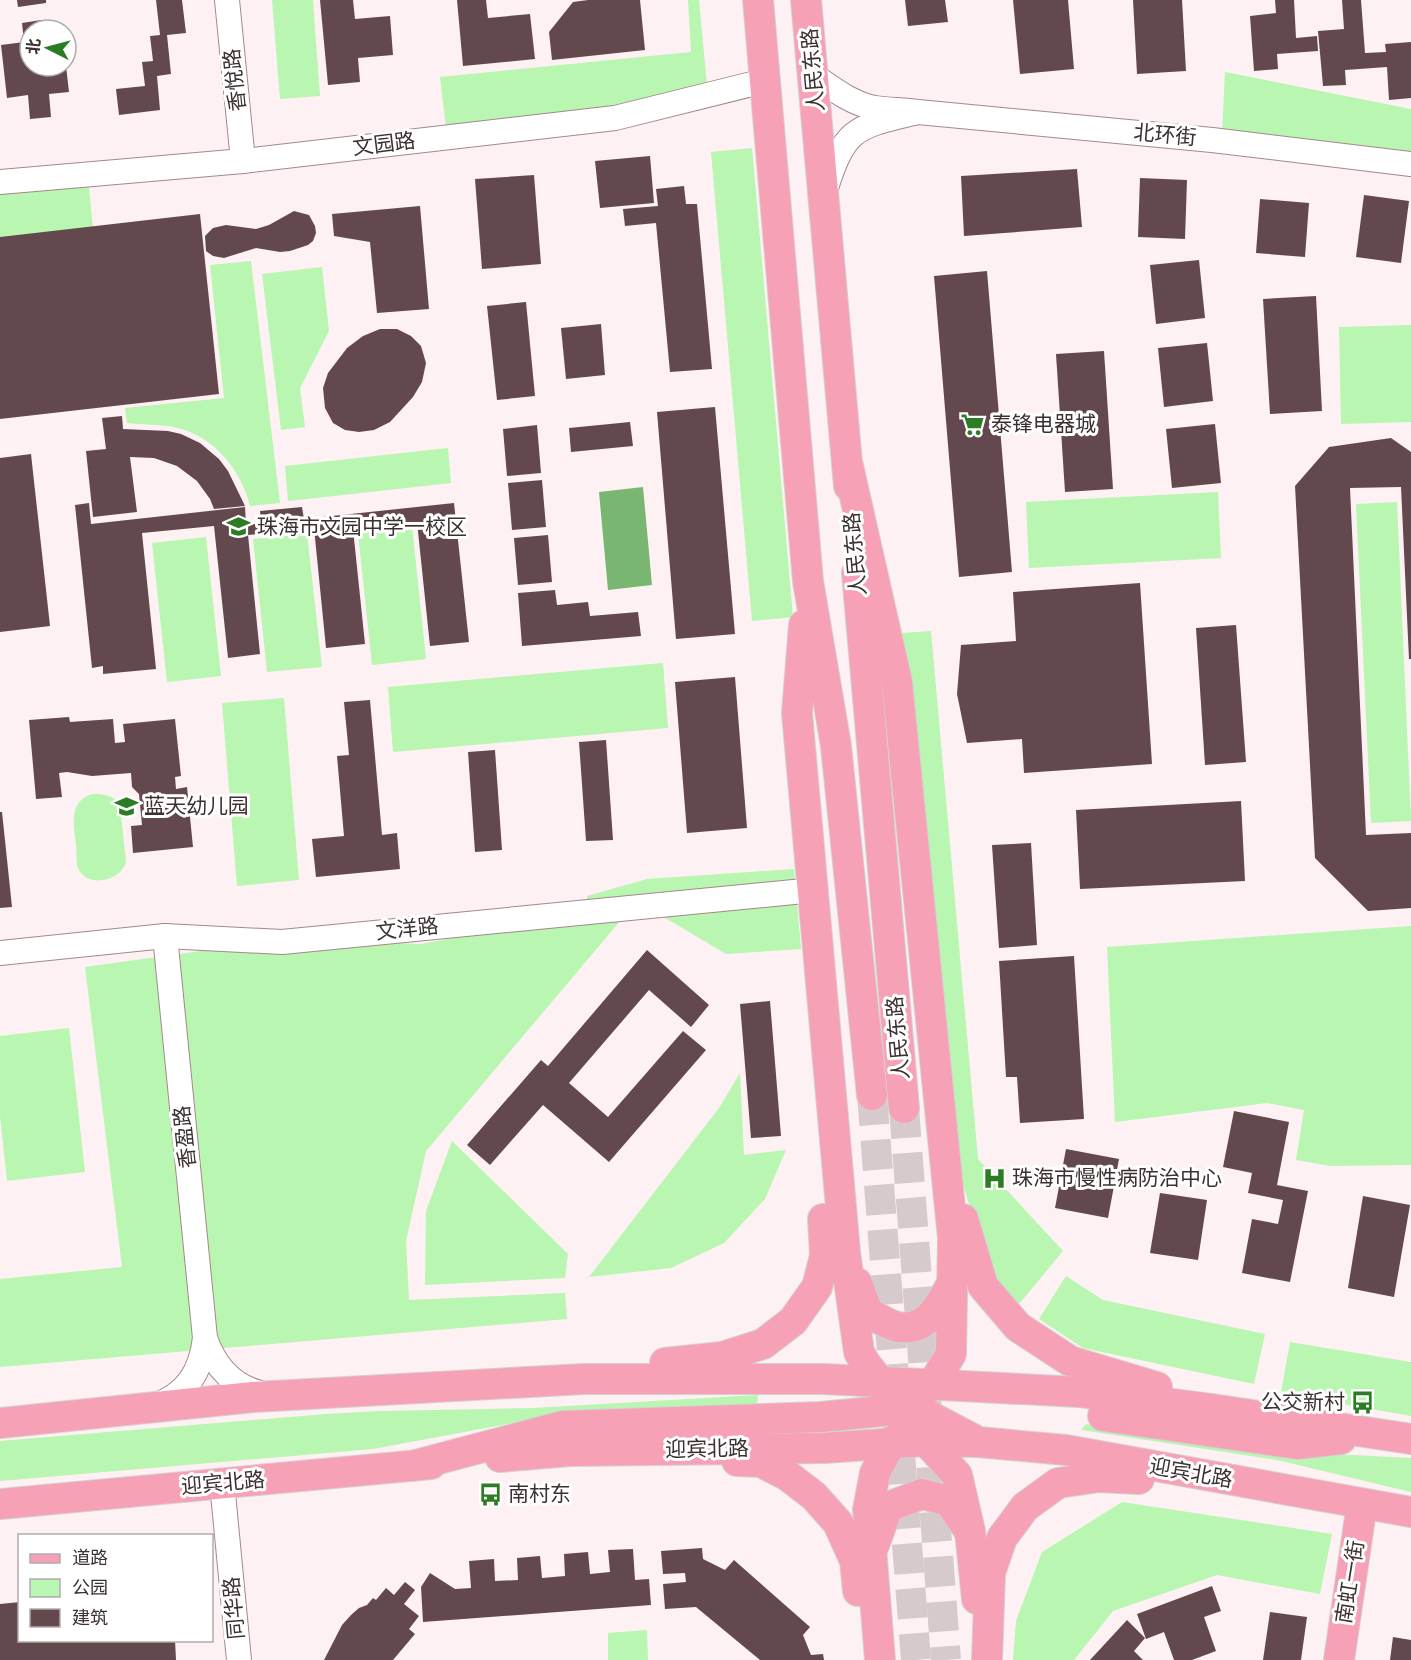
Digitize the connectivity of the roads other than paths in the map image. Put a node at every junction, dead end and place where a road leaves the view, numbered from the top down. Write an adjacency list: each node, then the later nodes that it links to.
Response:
1 (227, 0): 7 (street, 香悅路)
2 (758, 0): 5 (main road, 人民东路)
3 (806, 0): 4 (main road, 人民东路)
4 (813, 75): 6 (street, 北环街); 10 (main road, 人民东路)
5 (764, 81): 7 (street, 文园路); 12 (main road, 人民东路)
6 (918, 112): 8 (street, 北环街); 10 (street, 北环街)
7 (243, 161): 9 (street, 文园路)
8 (1411, 164)
9 (0, 182)
10 (824, 194): 11 (main road, 人民东路)
11 (848, 466): 18 (main road, 人民东路); 19 (main road)
12 (808, 580): 13 (main road); 17 (main road, 人民东路)
13 (814, 890): 14 (street, 文洋路); 16 (main road)
14 (165, 936): 15 (street, 文洋路); 22 (street, 香盈路)
15 (0, 953)
16 (825, 1012): 20 (main road); 23 (main road)
17 (872, 1095)
18 (904, 1108)
19 (941, 1122): 21 (main road); 26 (main road)
20 (845, 1252): 21 (main road); 27 (main road)
21 (953, 1281): 27 (main road)
22 (205, 1338): 24 (street); 25 (street)
23 (429, 1388): 24 (main road, 迎宾北路); 27 (main road, 迎宾北路)
24 (280, 1395): 25 (main road, 迎宾北路)
25 (148, 1408): 28 (main road, 迎宾北路)
26 (1212, 1409): 27 (main road, 迎宾北路); 29 (main road, 迎宾北路)
27 (908, 1414): 29 (main road); 31 (main road, 迎宾北路); 32 (main road); 34 (main road, 迎宾北路); 38 (main road); 39 (main road)
28 (0, 1423)
29 (1380, 1434): 30 (main road, 迎宾北路)
30 (1411, 1439)
31 (570, 1451): 32 (main road, 迎宾北路); 41 (main road)
32 (412, 1466): 33 (main road, 迎宾北路)
33 (222, 1483): 35 (main road, 迎宾北路); 40 (street, 同华路)
34 (1254, 1484): 36 (main road, 迎宾北路); 44 (main road)
35 (0, 1504)
36 (1362, 1504): 37 (main road, 迎宾北路); 45 (main road, 南虹一街)
37 (1411, 1512)
38 (970, 1532): 39 (main road); 43 (main road)
39 (872, 1551): 42 (main road)
40 (239, 1660)
41 (864, 1660)
42 (880, 1660)
43 (981, 1660)
44 (987, 1660)
45 (1338, 1660)

